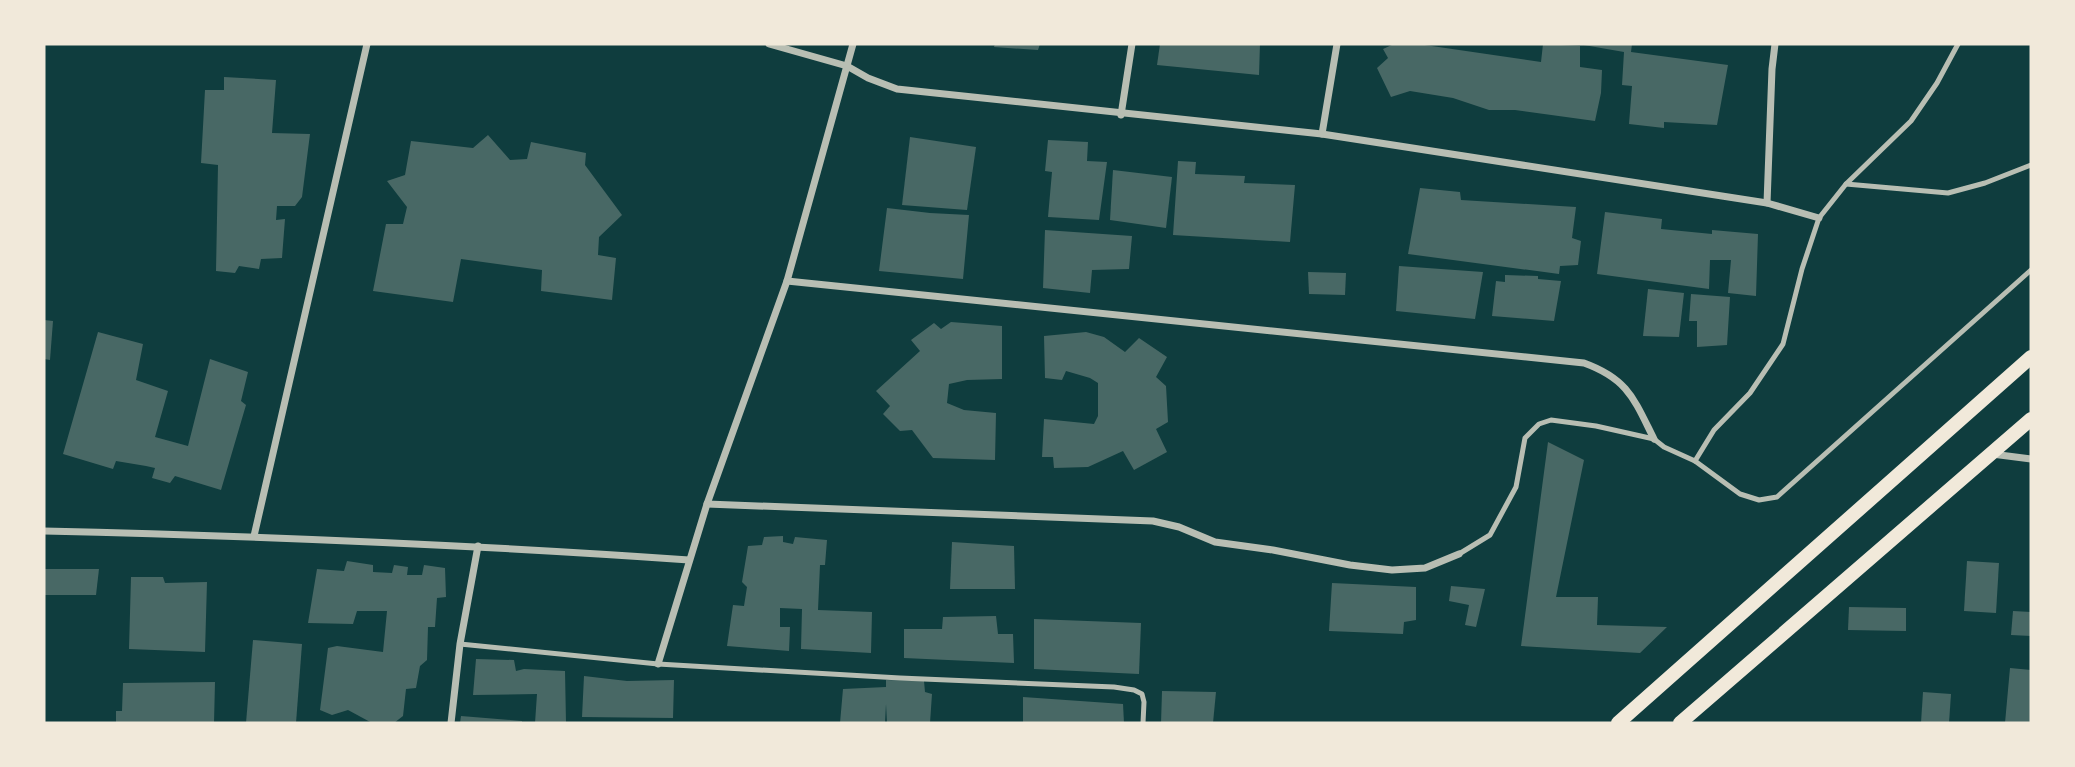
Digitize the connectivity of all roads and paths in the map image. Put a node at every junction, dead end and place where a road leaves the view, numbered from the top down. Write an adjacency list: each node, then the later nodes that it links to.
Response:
1 (367, 44): 25 (street)
2 (769, 44): 8 (street)
3 (853, 44): 8 (street)
4 (1132, 44): 9 (street)
5 (1337, 44): 10 (street)
6 (1776, 44): 13 (street)
7 (1958, 44): 12 (lane)
8 (847, 66): 9 (street); 16 (street)
9 (1121, 114): 10 (street)
10 (1322, 134): 13 (street)
11 (2031, 165): 12 (lane)
12 (1846, 184): 14 (lane)
13 (1767, 203): 14 (street)
14 (1819, 218): 22 (lane)
15 (2031, 270): 22 (lane)
16 (787, 281): 19 (street); 23 (street)
17 (2031, 358): 33 (main road)
18 (2031, 419): 20 (main road)
19 (1654, 439): 22 (lane); 27 (lane)
20 (1992, 454): 21 (street); 34 (main road)
21 (2031, 459)
22 (1695, 461)
23 (707, 504): 27 (street); 28 (street)
24 (44, 531): 25 (street)
25 (254, 536): 26 (street)
26 (478, 546): 28 (street); 29 (street)
27 (1459, 554)
28 (689, 559): 30 (street)
29 (460, 644): 30 (lane); 31 (street)
30 (658, 664): 32 (lane)
31 (451, 723)
32 (1143, 723)
33 (1618, 723)
34 (1680, 723)

